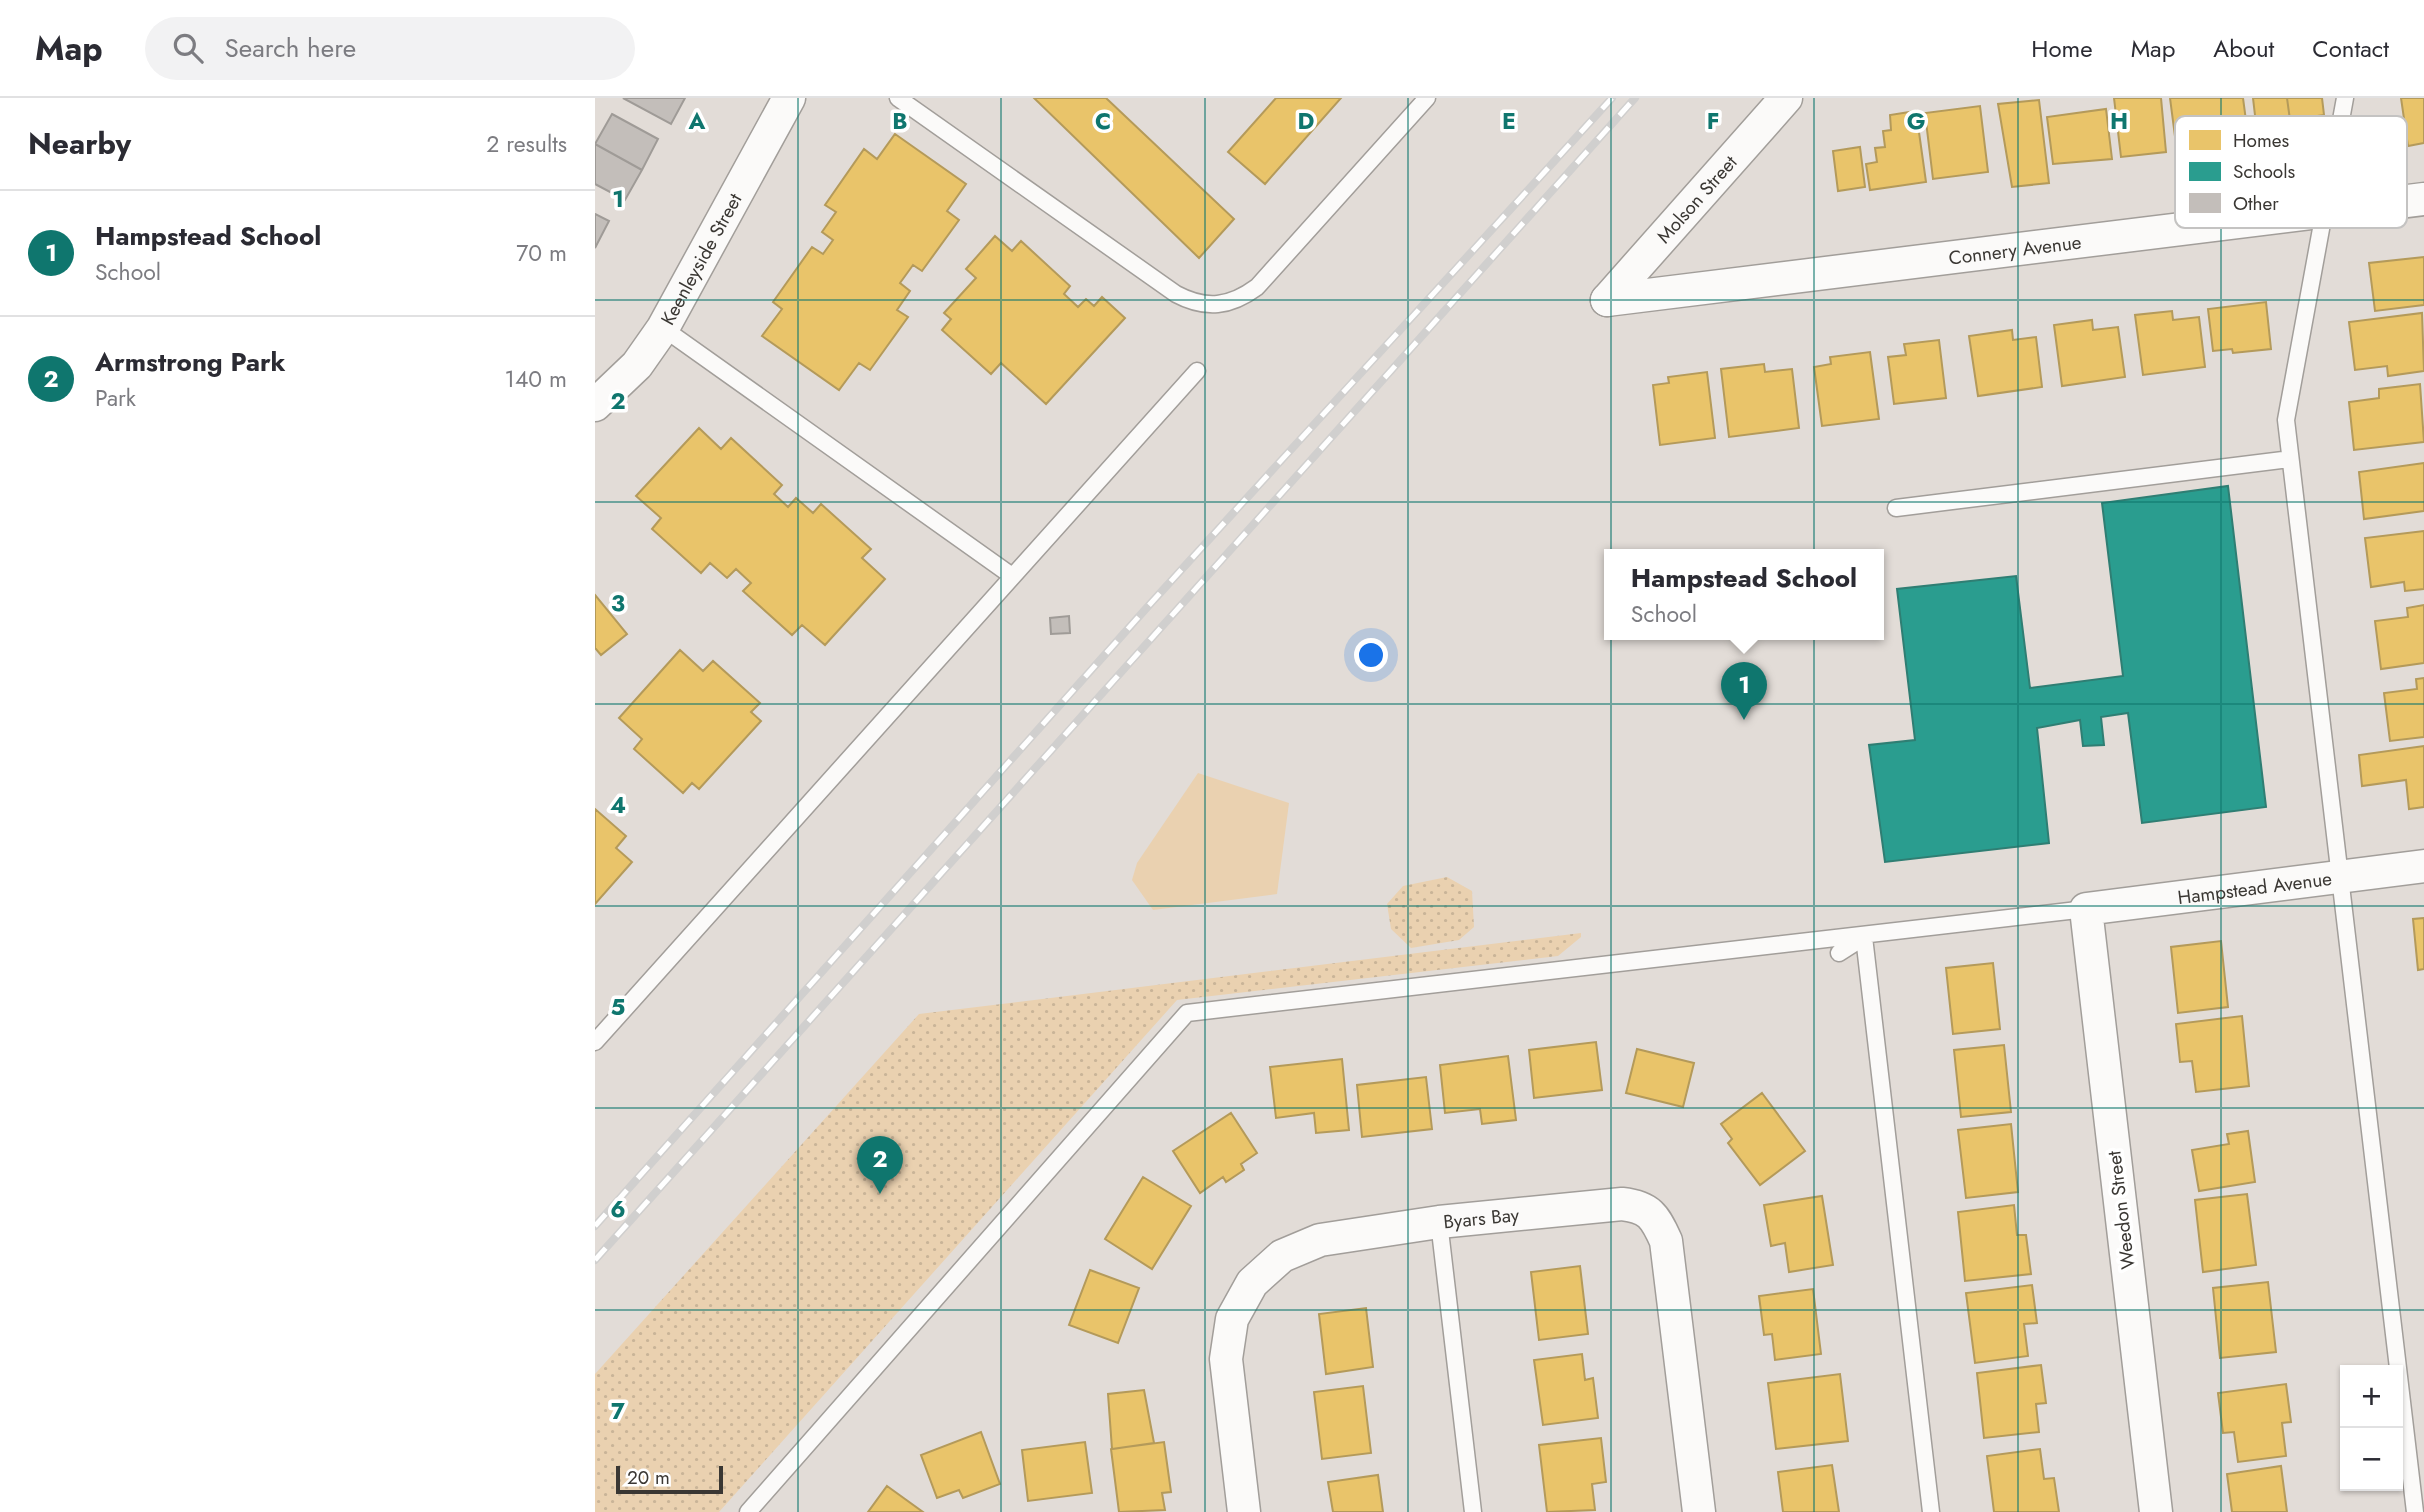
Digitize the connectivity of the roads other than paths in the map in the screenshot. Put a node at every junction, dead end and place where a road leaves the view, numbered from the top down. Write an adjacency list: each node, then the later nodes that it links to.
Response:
1 (789, 98): 10 (street, Keenleyside Street)
2 (898, 98): 3 (lane)
3 (1427, 98)
4 (1786, 98): 9 (street, Molson Street)
5 (2345, 98): 6 (lane)
6 (2342, 116)
7 (2190, 228): 9 (street, Connery Avenue)
8 (2324, 228): 13 (lane)
9 (1608, 300)
10 (663, 328): 12 (street, Keenleyside Street); 15 (lane)
11 (1197, 371): 15 (lane)
12 (595, 405)
13 (2290, 459): 14 (lane); 17 (lane)
14 (1895, 508)
15 (1012, 576): 21 (lane)
16 (2424, 866): 17 (street, Hampstead Avenue)
17 (2340, 878): 18 (street, Hampstead Avenue); 29 (lane)
18 (2086, 909): 19 (lane); 28 (street, Weedon Street)
19 (1864, 937): 20 (lane); 23 (lane); 27 (lane)
20 (1839, 953)
21 (595, 1042)
22 (1439, 1222): 24 (street, Byars Bay); 25 (lane); 26 (street, Byars Bay)
23 (748, 1512)
24 (1244, 1512)
25 (1473, 1512)
26 (1699, 1512)
27 (1931, 1512)
28 (2156, 1512)
29 (2415, 1512)

